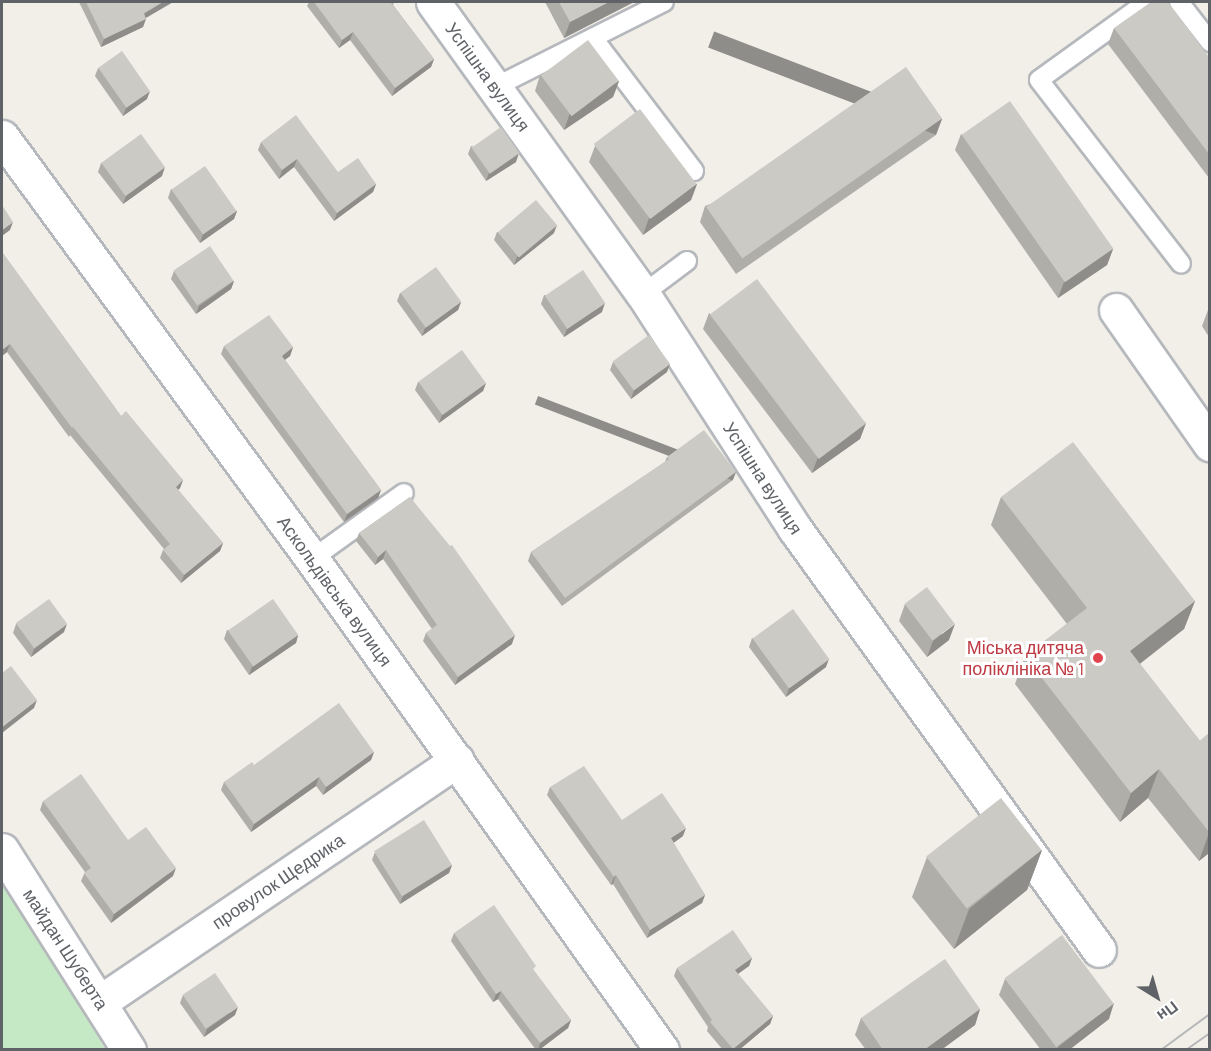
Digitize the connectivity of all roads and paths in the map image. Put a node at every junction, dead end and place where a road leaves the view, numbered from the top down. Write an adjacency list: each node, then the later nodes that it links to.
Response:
1 (433, 2): 7 (street, Успішна вулиця)
2 (664, 2): 5 (lane)
3 (1147, 2): 11 (lane)
4 (1179, 2): 6 (lane)
5 (593, 38): 7 (lane); 9 (lane)
6 (1209, 42)
7 (495, 87): 12 (street, Успішна вулиця)
8 (2, 137): 16 (street, Аскольдівська вулиця)
9 (694, 171)
10 (687, 261): 12 (lane)
11 (1180, 264)
12 (643, 294): 19 (street, Успішна вулиця)
13 (1116, 310): 14 (street)
14 (1209, 444)
15 (404, 494): 16 (lane)
16 (312, 559): 17 (street, Аскольдівська вулиця)
17 (457, 760): 20 (street, провулок Щедрика); 22 (street, Аскольдівська вулиця)
18 (2, 850): 20 (street, майдан Шуберта)
19 (1099, 950)
20 (99, 1002): 21 (street, майдан Шуберта)
21 (129, 1050)
22 (662, 1050)

